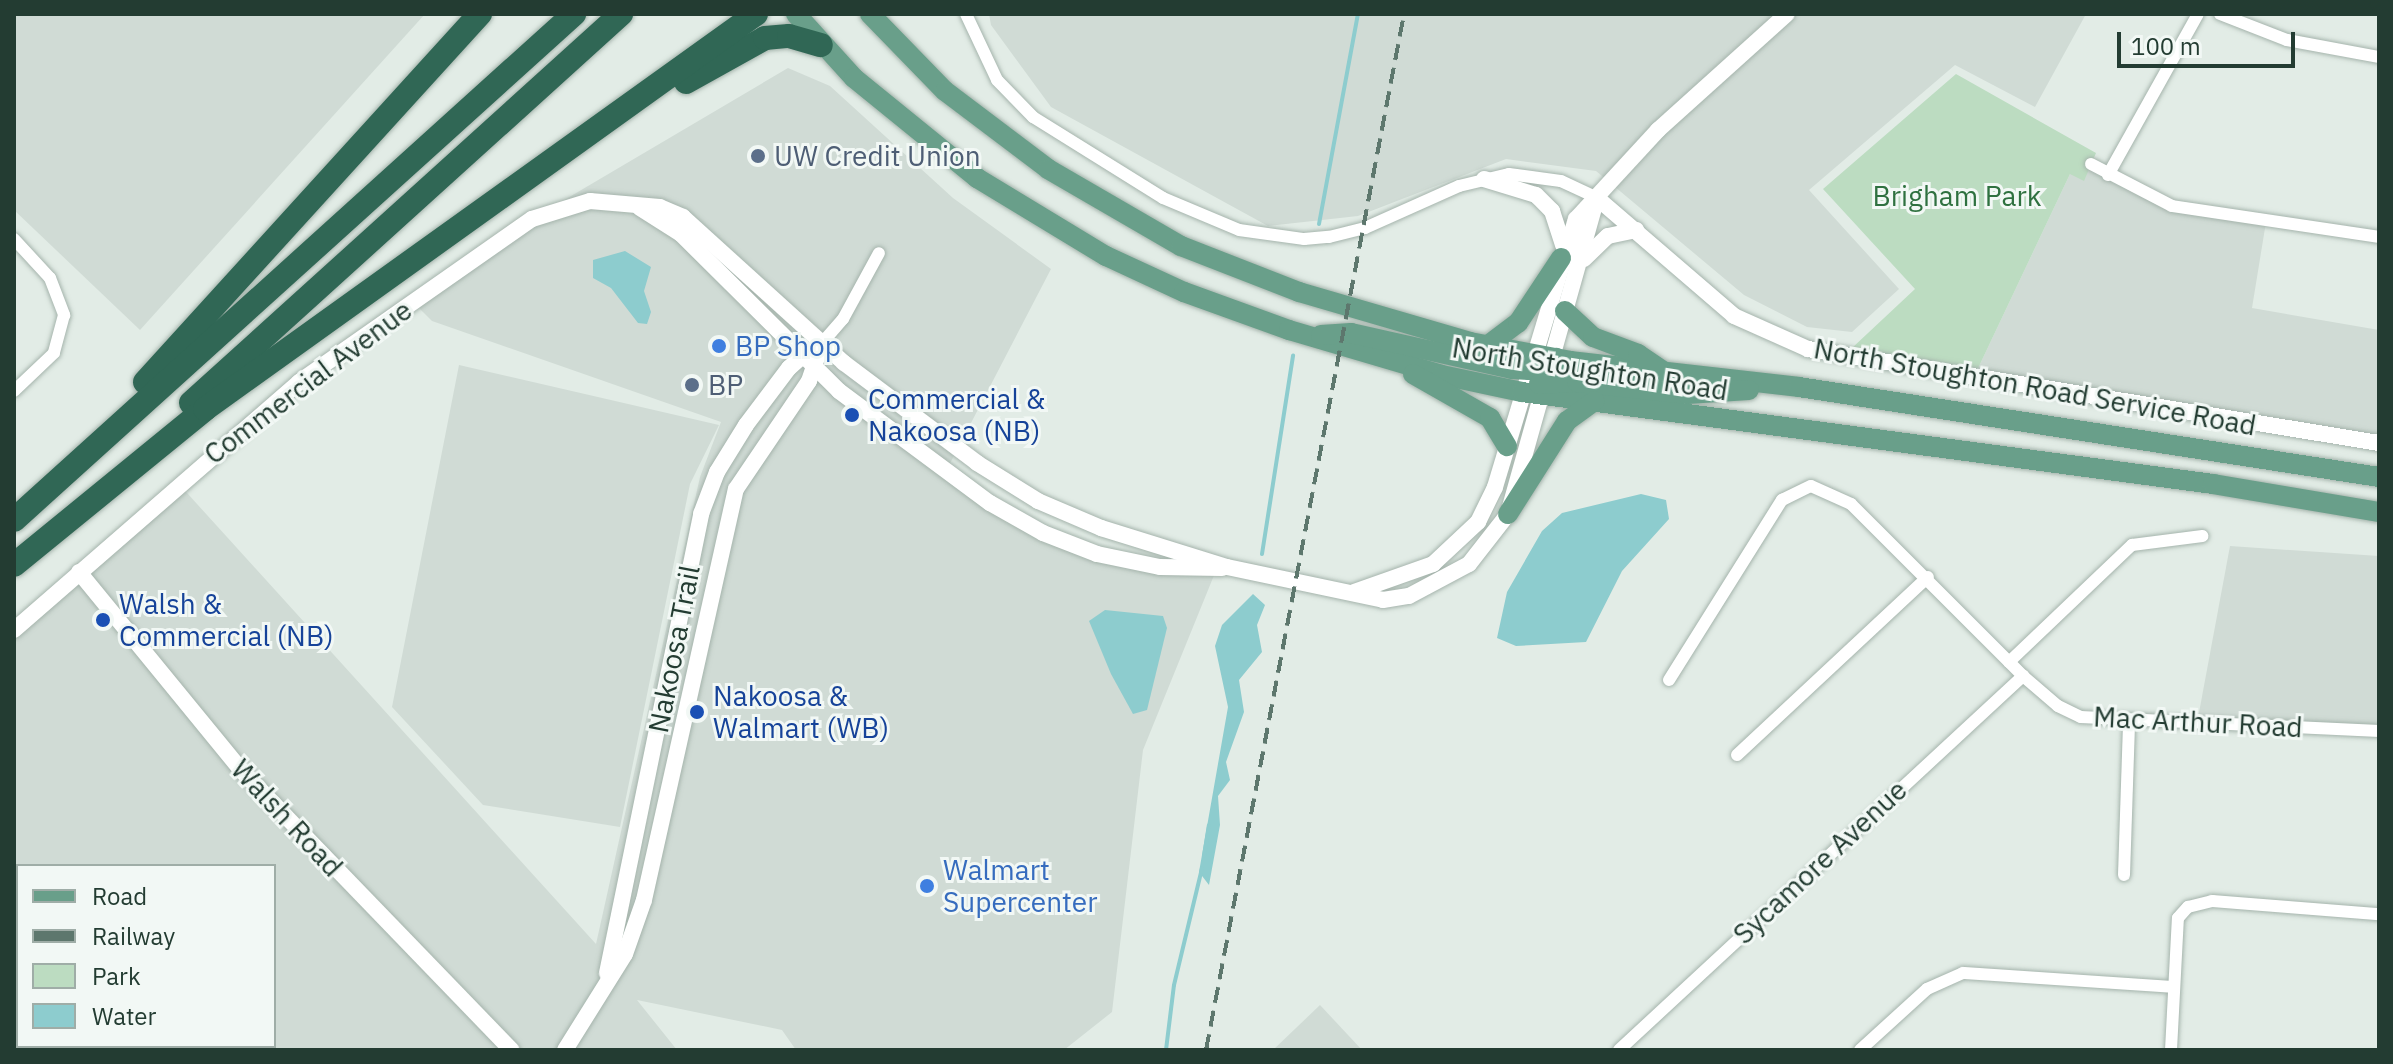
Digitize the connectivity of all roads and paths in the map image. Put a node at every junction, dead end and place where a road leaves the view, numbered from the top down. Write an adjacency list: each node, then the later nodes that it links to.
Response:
1 (480, 14): 43 (highway)
2 (574, 14): 43 (highway)
3 (621, 14): 45 (highway)
4 (756, 14): 13 (highway)
5 (796, 14): 11 (main road, North Stoughton Road)
6 (870, 14): 27 (main road, North Stoughton Road)
7 (966, 14): 16 (street)
8 (1787, 14): 17 (street, Commercial Avenue)
9 (2198, 14): 15 (street)
10 (2220, 14): 12 (street)
11 (821, 45): 13 (highway); 25 (main road, North Stoughton Road)
12 (2379, 57)
13 (573, 147): 45 (highway)
14 (2091, 164): 15 (street)
15 (2108, 175): 20 (street)
16 (1484, 179): 17 (street); 23 (street)
17 (1597, 198): 19 (street, North Stoughton Road Service Road); 23 (street, Commercial Avenue)
18 (638, 206): 26 (street, Commercial Avenue); 28 (street, Commercial Avenue); 47 (street, Commercial Avenue)
19 (1636, 230): 23 (street); 38 (street, North Stoughton Road Service Road)
20 (2379, 237)
21 (14, 239): 36 (street)
22 (879, 253): 26 (street, Nakoosa Trail)
23 (1567, 259): 24 (street, Commercial Avenue); 27 (main road); 31 (street, Commercial Avenue)
24 (1565, 311): 29 (street, Commercial Avenue); 33 (main road)
25 (1309, 336): 30 (main road, North Stoughton Road); 31 (main road)
26 (822, 343): 28 (street, Nakoosa Trail); 32 (street, Nakoosa Trail); 46 (street, Commercial Avenue)
27 (1487, 346): 31 (main road, North Stoughton Road)
28 (801, 356): 32 (street, Commercial Avenue); 60 (street, Nakoosa Trail)
29 (1556, 358): 31 (main road); 33 (main road, North Stoughton Road); 35 (street, Commercial Avenue)
30 (1388, 360): 35 (main road, North Stoughton Road); 39 (main road)
31 (1531, 362): 35 (street, Commercial Avenue)
32 (814, 368): 46 (street, Commercial Avenue); 60 (street, Nakoosa Trail)
33 (1669, 375): 34 (main road, North Stoughton Road)
34 (1777, 385): 35 (main road); 40 (main road, North Stoughton Road)
35 (1537, 389): 37 (main road, North Stoughton Road); 39 (street, Commercial Avenue); 42 (street, Commercial Avenue)
36 (14, 391)
37 (1595, 401): 41 (main road, North Stoughton Road); 42 (main road)
38 (2379, 443)
39 (1507, 446): 49 (street, Commercial Avenue)
40 (2379, 477)
41 (2379, 512)
42 (1508, 514): 49 (street, Commercial Avenue)
43 (14, 518)
44 (2202, 536): 51 (street)
45 (14, 564)
46 (1227, 567): 49 (street, Commercial Avenue)
47 (79, 572): 50 (street, Commercial Avenue); 61 (street, Walsh Road)
48 (1928, 577): 51 (street, Mac Arthur Road); 53 (street, Mac Arthur Road); 56 (street)
49 (1352, 592)
50 (14, 630)
51 (2009, 662): 52 (street, Mac Arthur Road)
52 (2023, 676): 54 (street, Mac Arthur Road); 63 (street, Sycamore Avenue)
53 (1669, 680)
54 (2129, 721): 55 (street, Mac Arthur Road); 57 (street)
55 (2379, 731)
56 (1737, 755)
57 (2124, 875)
58 (2379, 914): 59 (street)
59 (2174, 987): 64 (street); 65 (street)
60 (600, 992): 62 (street, Nakoosa Trail)
61 (511, 1050)
62 (565, 1050)
63 (1619, 1050)
64 (1860, 1050)
65 (2171, 1050)

